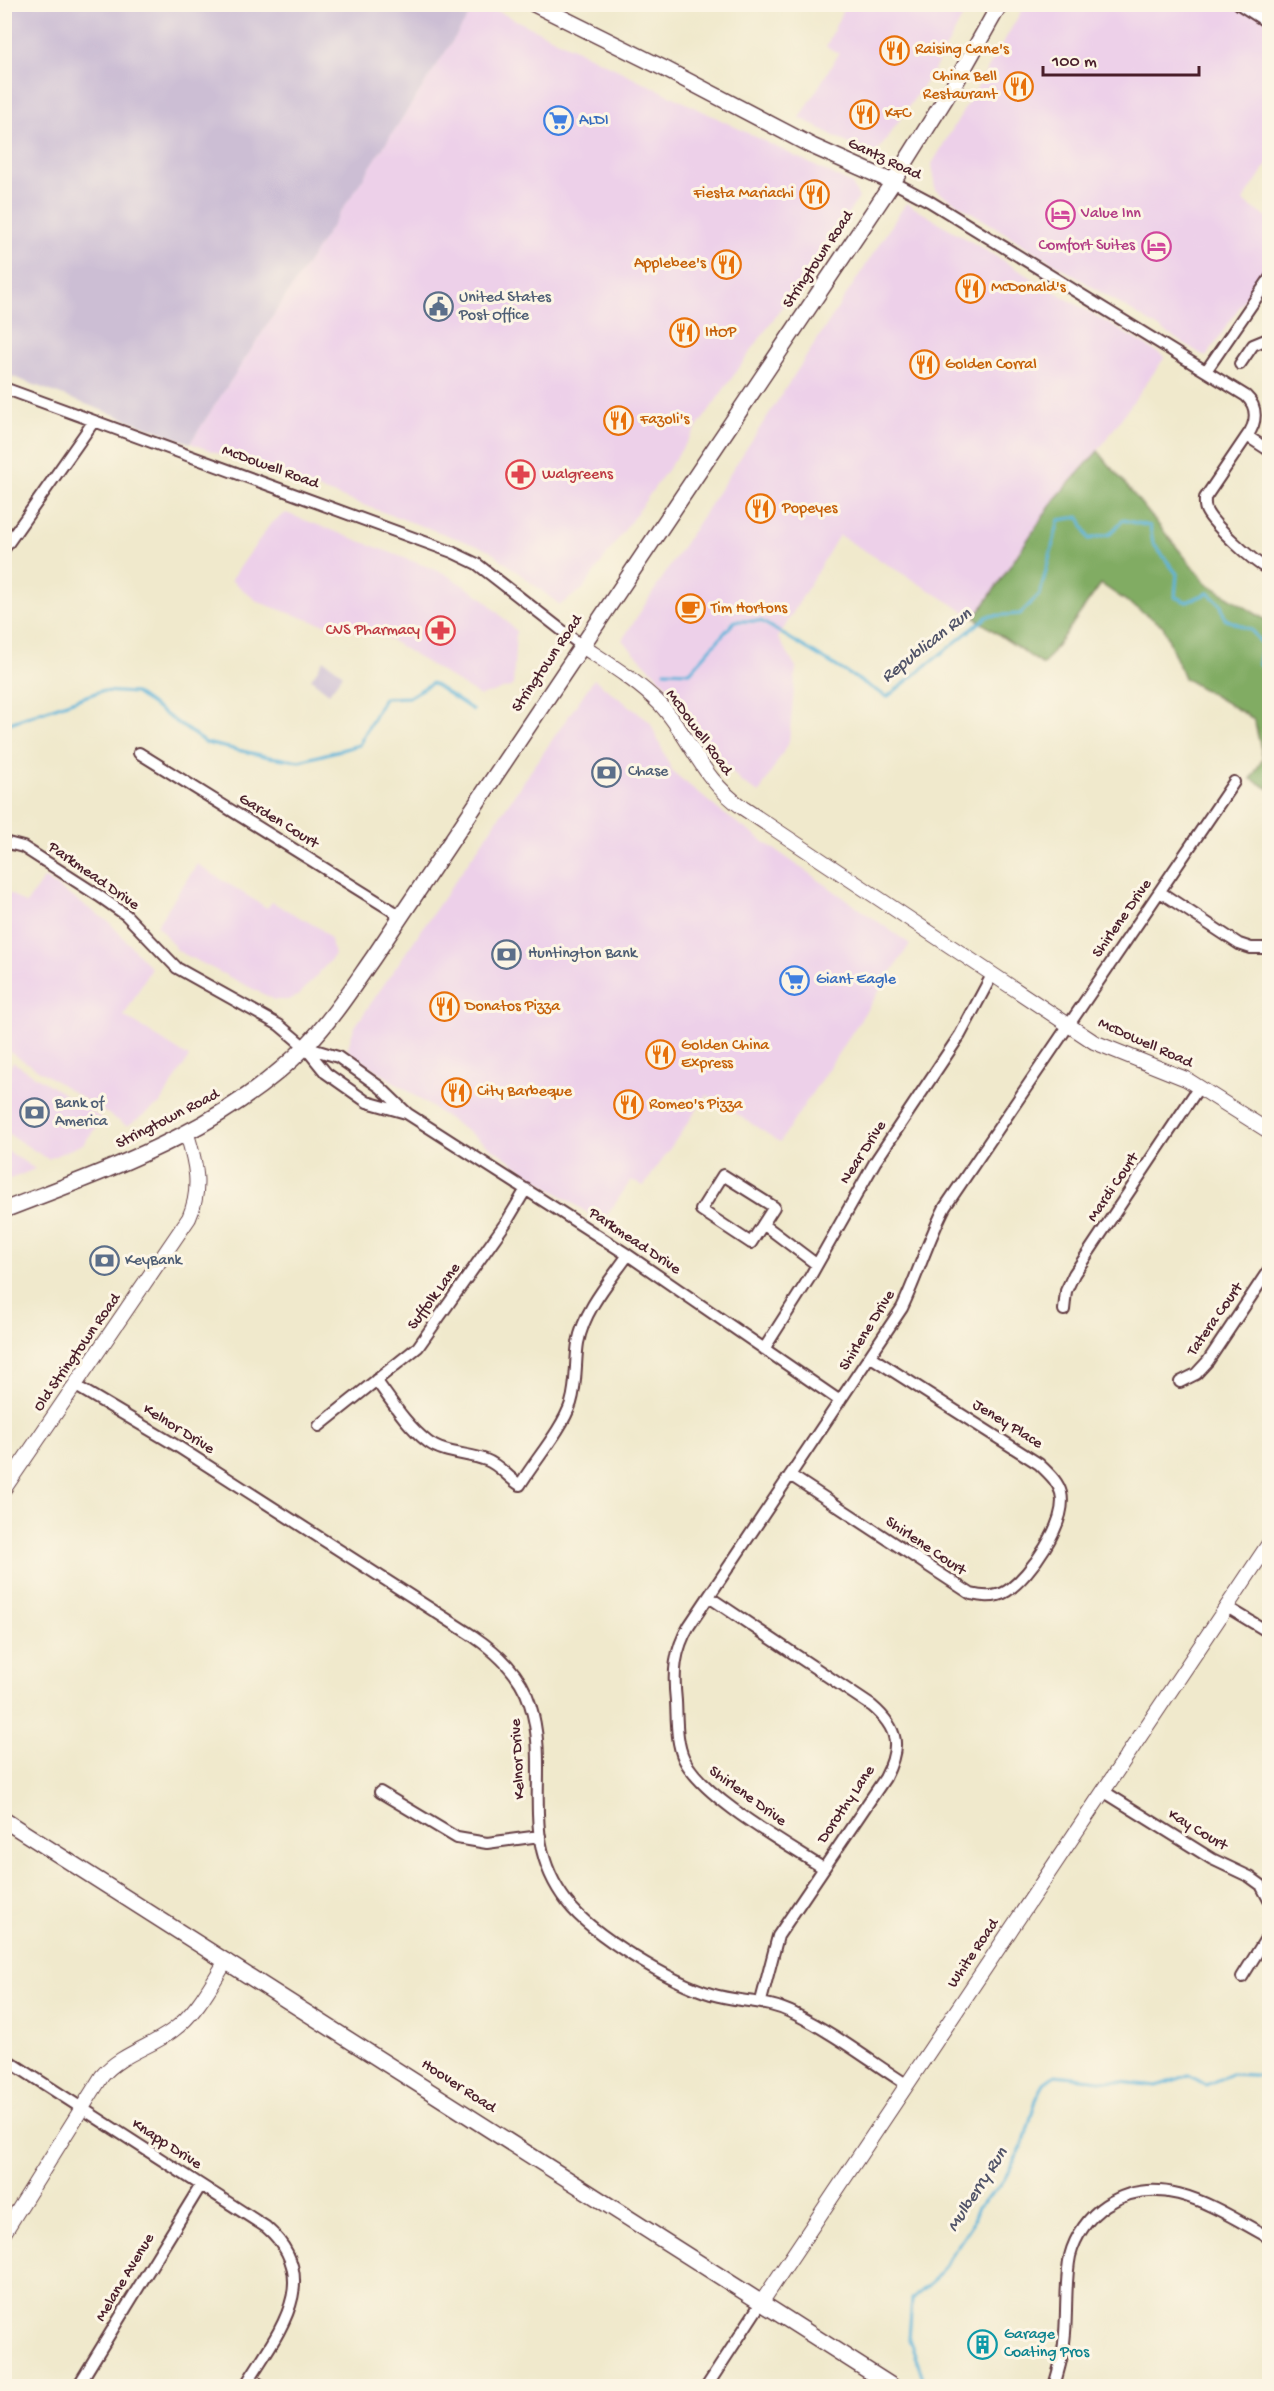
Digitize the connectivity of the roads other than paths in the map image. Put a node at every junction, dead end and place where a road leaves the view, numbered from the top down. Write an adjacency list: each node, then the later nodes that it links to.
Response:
1 (534, 4): 5 (main road, Gantz Road)
2 (1000, 4): 5 (main road, Stringtown Road)
3 (1239, 4): 4 (street)
4 (1269, 24)
5 (893, 182): 9 (street, Gantz Road); 16 (main road, Stringtown Road)
6 (1269, 278): 9 (street)
7 (1269, 338): 8 (street)
8 (1240, 364)
9 (1206, 371): 12 (street, Gantz Road)
10 (4, 388): 11 (street, McDowell Road)
11 (94, 421): 14 (street); 16 (street, McDowell Road)
12 (1247, 436): 13 (street); 15 (street)
13 (1269, 451)
14 (4, 549)
15 (1269, 570)
16 (582, 646): 21 (main road, Stringtown Road); 23 (street, McDowell Road)
17 (139, 753): 21 (street, Garden Court)
18 (1234, 782): 20 (street, Shirlene Drive)
19 (4, 842): 25 (street, Parkmead Drive)
20 (1160, 892): 22 (street); 24 (street, Shirlene Drive)
21 (401, 916): 25 (main road, Stringtown Road)
22 (1269, 948)
23 (992, 975): 24 (street, McDowell Road); 34 (street, Near Drive)
24 (1067, 1024): 26 (street, McDowell Road); 38 (street, Shirlene Drive)
25 (305, 1047): 27 (street, Parkmead Drive); 27 (street, Parkmead Drive); 29 (main road, Stringtown Road)
26 (1199, 1087): 28 (street, McDowell Road); 36 (street, Mardi Court)
27 (408, 1114): 30 (street, Parkmead Drive)
28 (1269, 1132)
29 (187, 1134): 31 (main road, Stringtown Road); 41 (street, Old Stringtown Road)
30 (526, 1189): 33 (street, Parkmead Drive); 39 (street, Suffolk Lane)
31 (4, 1210)
32 (763, 1224): 32 (street); 34 (street)
33 (628, 1255): 37 (street, Parkmead Drive); 39 (street)
34 (816, 1264): 37 (street, Near Drive)
35 (1269, 1268): 40 (street, Tatera Court)
36 (1064, 1310)
37 (764, 1349): 42 (street, Parkmead Drive)
38 (871, 1357): 42 (street, Shirlene Drive); 47 (street, Jeney Place)
39 (376, 1380): 43 (street, Suffolk Lane)
40 (1180, 1382)
41 (76, 1386): 45 (street, Old Stringtown Road); 54 (street, Kelnor Drive)
42 (840, 1401): 44 (street, Shirlene Drive)
43 (319, 1425)
44 (790, 1475): 47 (street, Shirlene Court); 48 (street, Shirlene Drive)
45 (4, 1489)
46 (1269, 1542): 49 (street, White Road)
47 (1040, 1554)
48 (709, 1597): 55 (street, Shirlene Drive); 55 (street, Dorothy Lane)
49 (1227, 1607): 50 (street); 51 (street, White Road)
50 (1269, 1633)
51 (1103, 1791): 56 (street, Kay Court); 62 (street, White Road)
52 (380, 1792): 54 (street)
53 (4, 1820): 58 (main road, Hoover Road)
54 (540, 1836): 60 (street, Kelnor Drive)
55 (823, 1868): 60 (street, Dorothy Lane)
56 (1269, 1902)
57 (1269, 1932): 59 (street)
58 (226, 1961): 63 (street); 67 (main road, Hoover Road)
59 (1242, 1977)
60 (761, 2001): 62 (street, Kelnor Drive)
61 (4, 2058): 63 (street, Knapp Drive)
62 (906, 2084): 67 (street, White Road)
63 (81, 2108): 64 (street, Knapp Drive); 65 (street)
64 (201, 2185): 68 (street, Knapp Drive); 69 (street, Melane Avenue)
65 (4, 2233)
66 (1269, 2238): 73 (street)
67 (761, 2303): 71 (street, White Road); 72 (main road, Hoover Road)
68 (247, 2382): 70 (street)
69 (78, 2386)
70 (262, 2386)
71 (707, 2386)
72 (891, 2386)
73 (1054, 2386)

